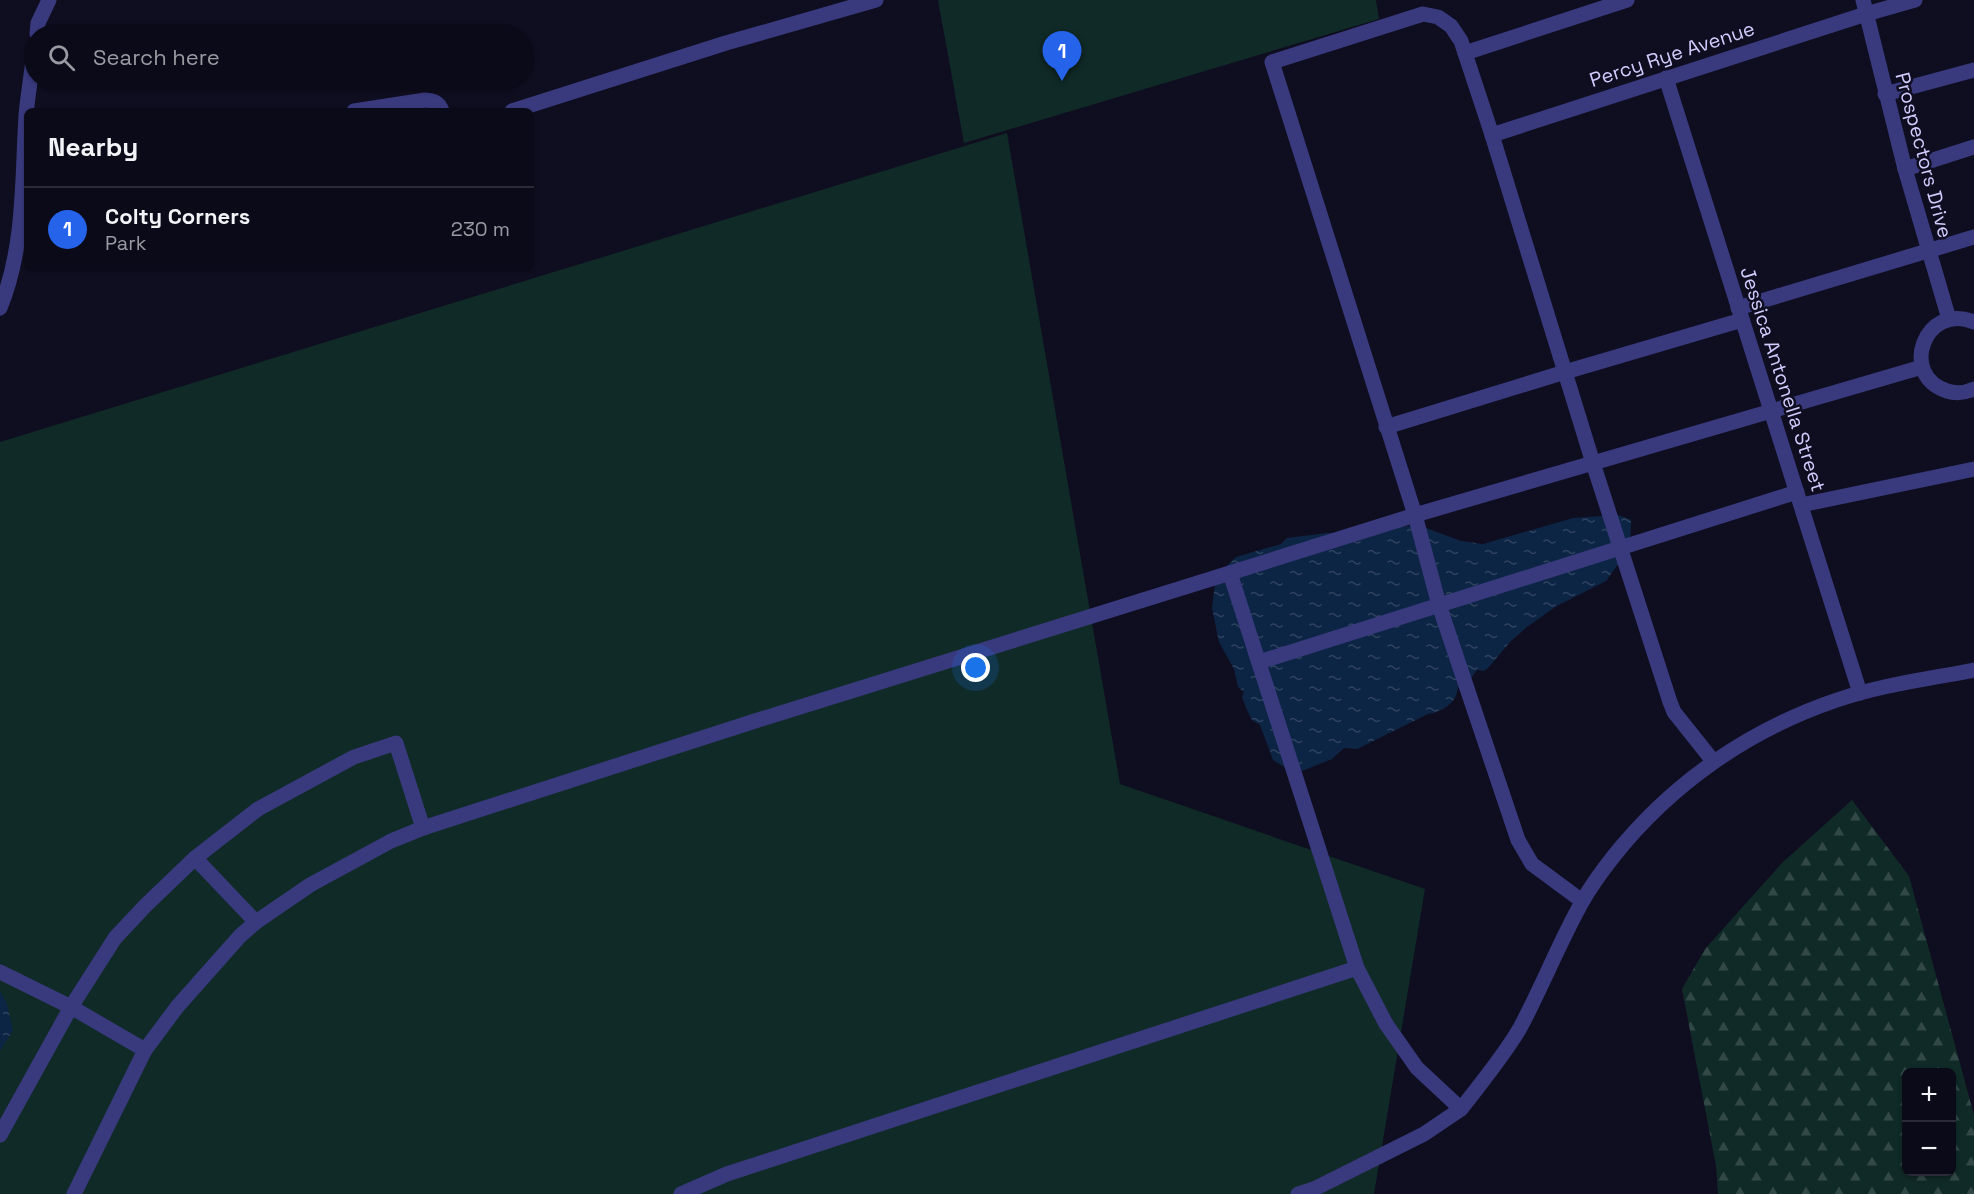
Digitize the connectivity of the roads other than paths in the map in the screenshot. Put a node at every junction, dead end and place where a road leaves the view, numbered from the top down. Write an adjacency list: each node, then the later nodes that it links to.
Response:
1 (49, 0): 6 (street)
2 (876, 0): 15 (street)
3 (1627, 0): 7 (street)
4 (1915, 0): 5 (street, Percy Rye Avenue)
5 (1864, 7): 9 (street, Percy Rye Avenue); 11 (street, Prospectors Drive)
6 (38, 24)
7 (1465, 53): 16 (street); 30 (street)
8 (1974, 70): 11 (street)
9 (1666, 78): 16 (street, Percy Rye Avenue); 23 (street, Jessica Antonella Street)
10 (29, 90): 12 (street)
11 (1885, 94): 18 (street, Prospectors Drive)
12 (26, 108)
13 (373, 108): 14 (street)
14 (441, 108)
15 (522, 108)
16 (1492, 135): 27 (street)
17 (1974, 147): 18 (street)
18 (1905, 169): 21 (street, Prospectors Drive)
19 (24, 221): 22 (street)
20 (1974, 237): 21 (street)
21 (1929, 250): 23 (street); 24 (street, Prospectors Drive)
22 (0, 308)
23 (1740, 314): 27 (street); 29 (street, Jessica Antonella Street)
24 (1949, 319): 25 (street); 26 (street)
25 (1974, 322)
26 (1922, 366): 28 (street); 29 (street)
27 (1565, 372): 30 (street); 31 (street)
28 (1973, 394)
29 (1771, 411): 31 (street); 33 (street, Jessica Antonella Street)
30 (1386, 427): 34 (street)
31 (1593, 463): 34 (street); 35 (street)
32 (1974, 469): 33 (street)
33 (1799, 498): 35 (street); 40 (street, Jessica Antonella Street)
34 (1415, 515): 36 (street); 37 (street)
35 (1620, 549): 37 (street); 41 (street)
36 (1230, 573): 38 (street); 42 (street)
37 (1440, 605): 38 (street); 44 (street)
38 (1258, 662): 46 (street)
39 (1974, 670): 40 (street)
40 (1860, 693): 41 (street)
41 (1713, 761): 44 (street)
42 (423, 828): 43 (street); 45 (street)
43 (195, 858): 45 (street); 48 (street)
44 (1582, 901): 50 (street)
45 (256, 922): 49 (street)
46 (1357, 968): 50 (street); 53 (street)
47 (0, 972): 48 (street)
48 (70, 1007): 49 (street); 51 (street)
49 (145, 1050): 52 (street)
50 (1461, 1109): 54 (street)
51 (0, 1135)
52 (74, 1194)
53 (681, 1194)
54 (1298, 1194)

